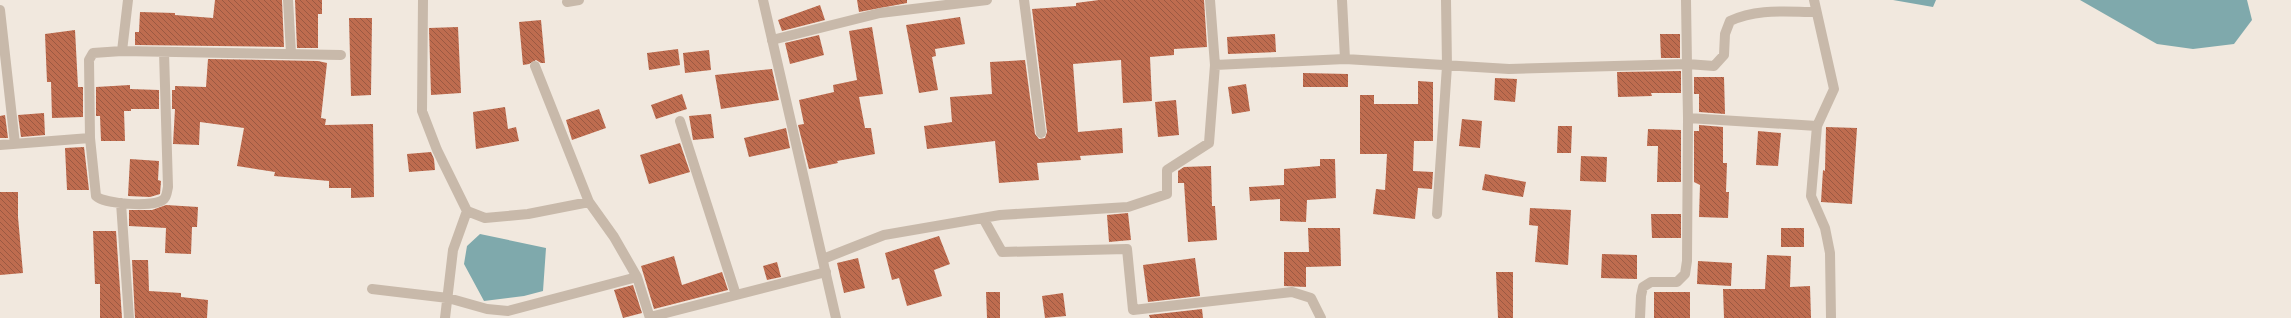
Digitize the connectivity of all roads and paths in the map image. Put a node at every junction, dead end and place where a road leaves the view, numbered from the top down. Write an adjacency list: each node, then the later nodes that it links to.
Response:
1 (128, 0): 17 (street)
2 (288, 0): 19 (street)
3 (423, 0): 35 (street)
4 (579, 0): 13 (street)
5 (763, 0): 16 (street)
6 (987, 0): 16 (street)
7 (1024, 0): 29 (street)
8 (1210, 0): 22 (street)
9 (1342, 0): 21 (street)
10 (1446, 0): 25 (street)
11 (1686, 0): 23 (street)
12 (1814, 0): 15 (street)
13 (567, 2)
14 (0, 10): 31 (street)
15 (1816, 12): 23 (street); 28 (street)
16 (772, 40): 38 (street)
17 (122, 51): 18 (street); 30 (street)
18 (164, 52): 19 (street); 34 (street)
19 (291, 53): 20 (street)
20 (341, 55)
21 (1345, 59): 22 (street); 25 (street)
22 (1215, 64): 37 (street)
23 (1687, 64): 25 (street); 26 (street)
24 (536, 66): 33 (street)
25 (1447, 66): 36 (street)
26 (1688, 118): 28 (street); 49 (street)
27 (680, 121): 42 (street)
28 (1817, 126): 50 (street)
29 (1041, 133)
30 (90, 138): 31 (street); 34 (street)
31 (15, 144): 32 (street)
32 (0, 145)
33 (590, 202): 35 (street); 40 (street)
34 (121, 203): 44 (street)
35 (467, 212): 43 (street)
36 (1437, 214)
37 (982, 218): 38 (street); 48 (street)
38 (823, 259): 39 (street)
39 (826, 272): 42 (street); 47 (street)
40 (637, 277): 43 (street); 46 (street)
41 (372, 289): 43 (street)
42 (736, 295): 46 (street)
43 (448, 298): 45 (street)
44 (129, 318)
45 (445, 318)
46 (650, 318)
47 (836, 318)
48 (1321, 318)
49 (1640, 318)
50 (1831, 318)

